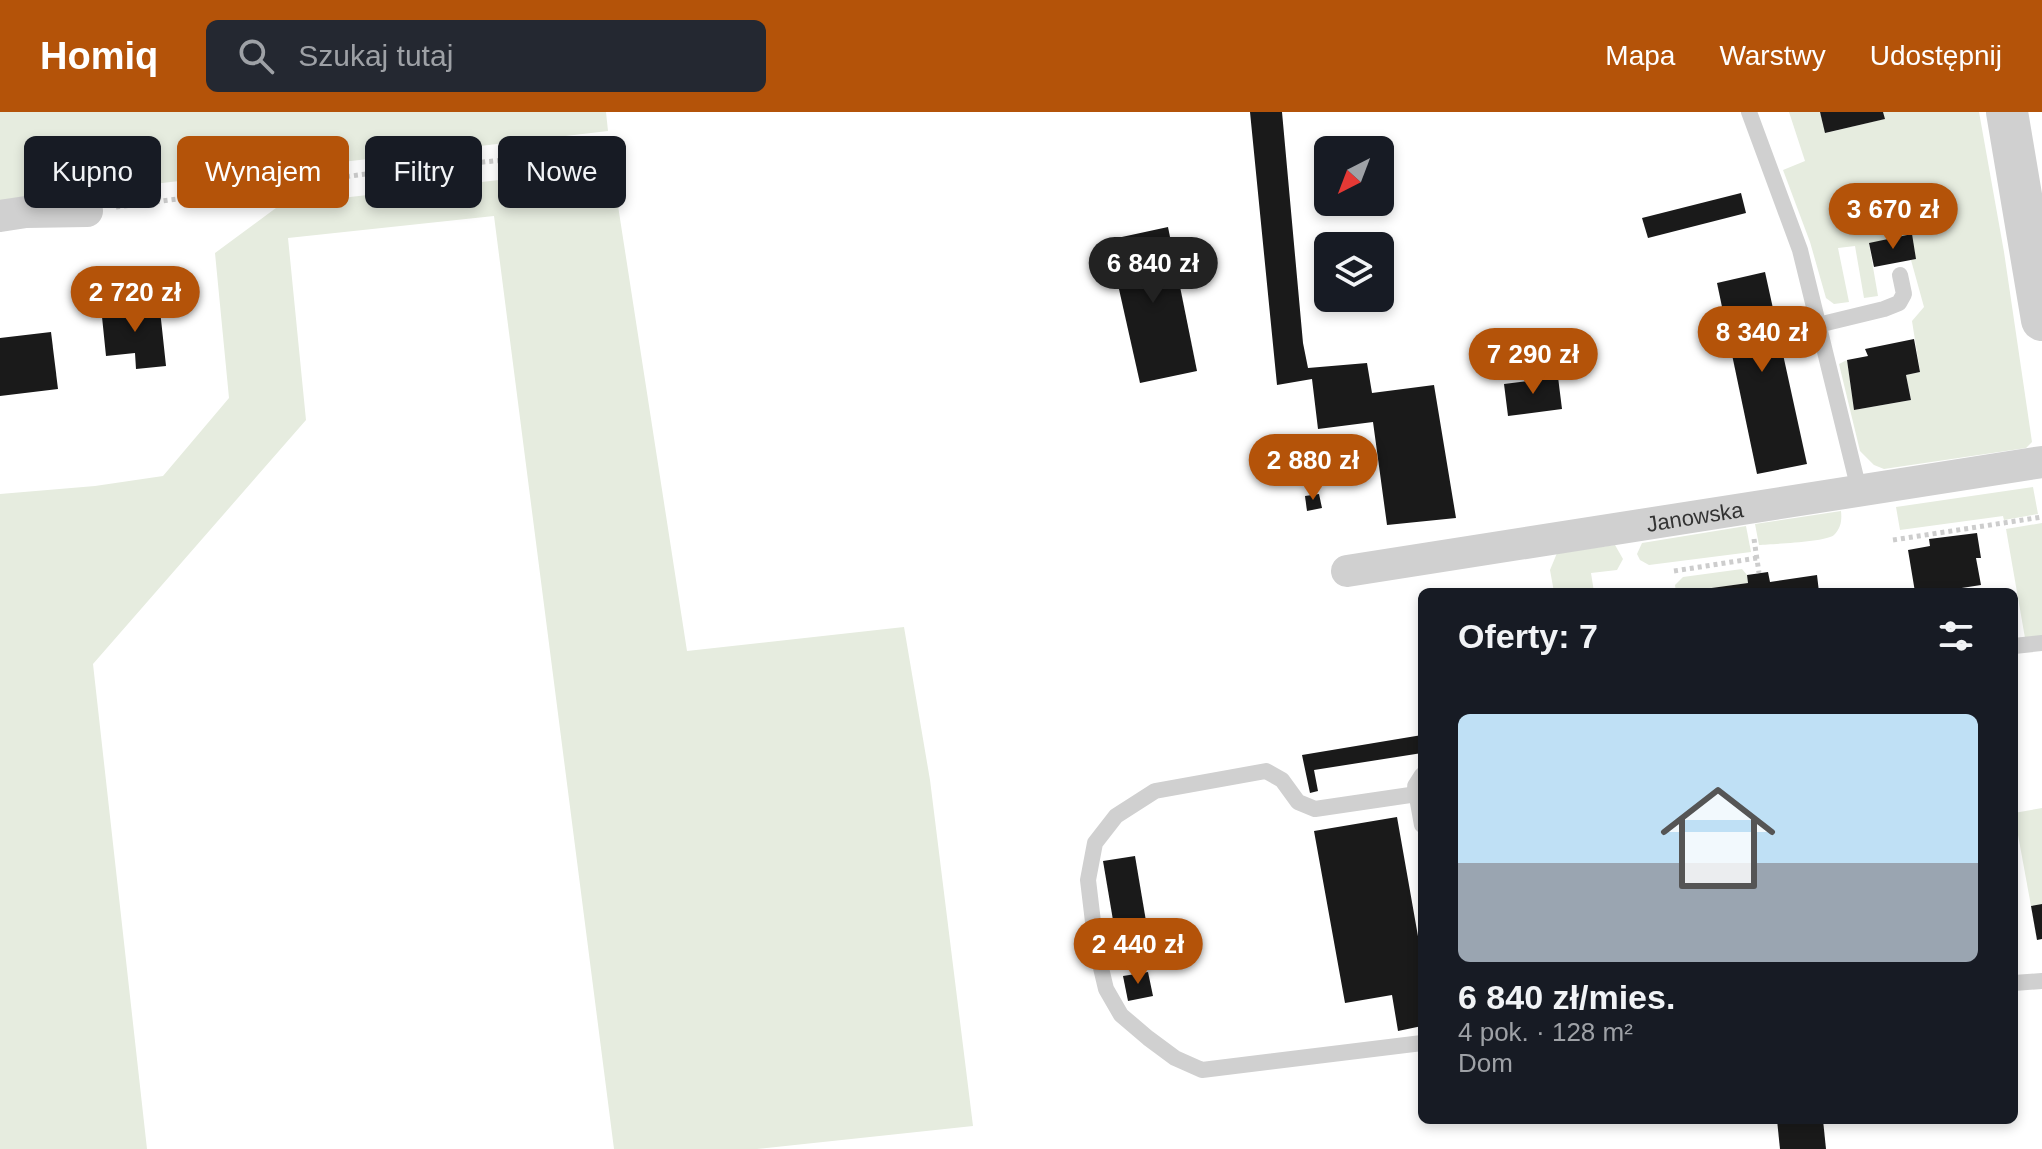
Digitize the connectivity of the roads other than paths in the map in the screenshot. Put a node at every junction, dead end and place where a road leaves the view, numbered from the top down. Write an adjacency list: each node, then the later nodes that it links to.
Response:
1 (1749, 112): 7 (lane)
2 (2007, 112): 6 (street)
3 (87, 211): 4 (street)
4 (0, 216)
5 (1900, 275): 7 (lane)
6 (2042, 320)
7 (1818, 325): 9 (lane)
8 (2042, 462): 9 (street, Janowska)
9 (1859, 490): 10 (street, Janowska)
10 (1347, 571)
11 (2042, 643): 12 (lane)
12 (2018, 646)
13 (1418, 781): 14 (lane)
14 (1417, 794): 15 (lane); 18 (lane)
15 (1418, 800)
16 (2018, 980): 17 (lane)
17 (2042, 981)
18 (1418, 1043)

